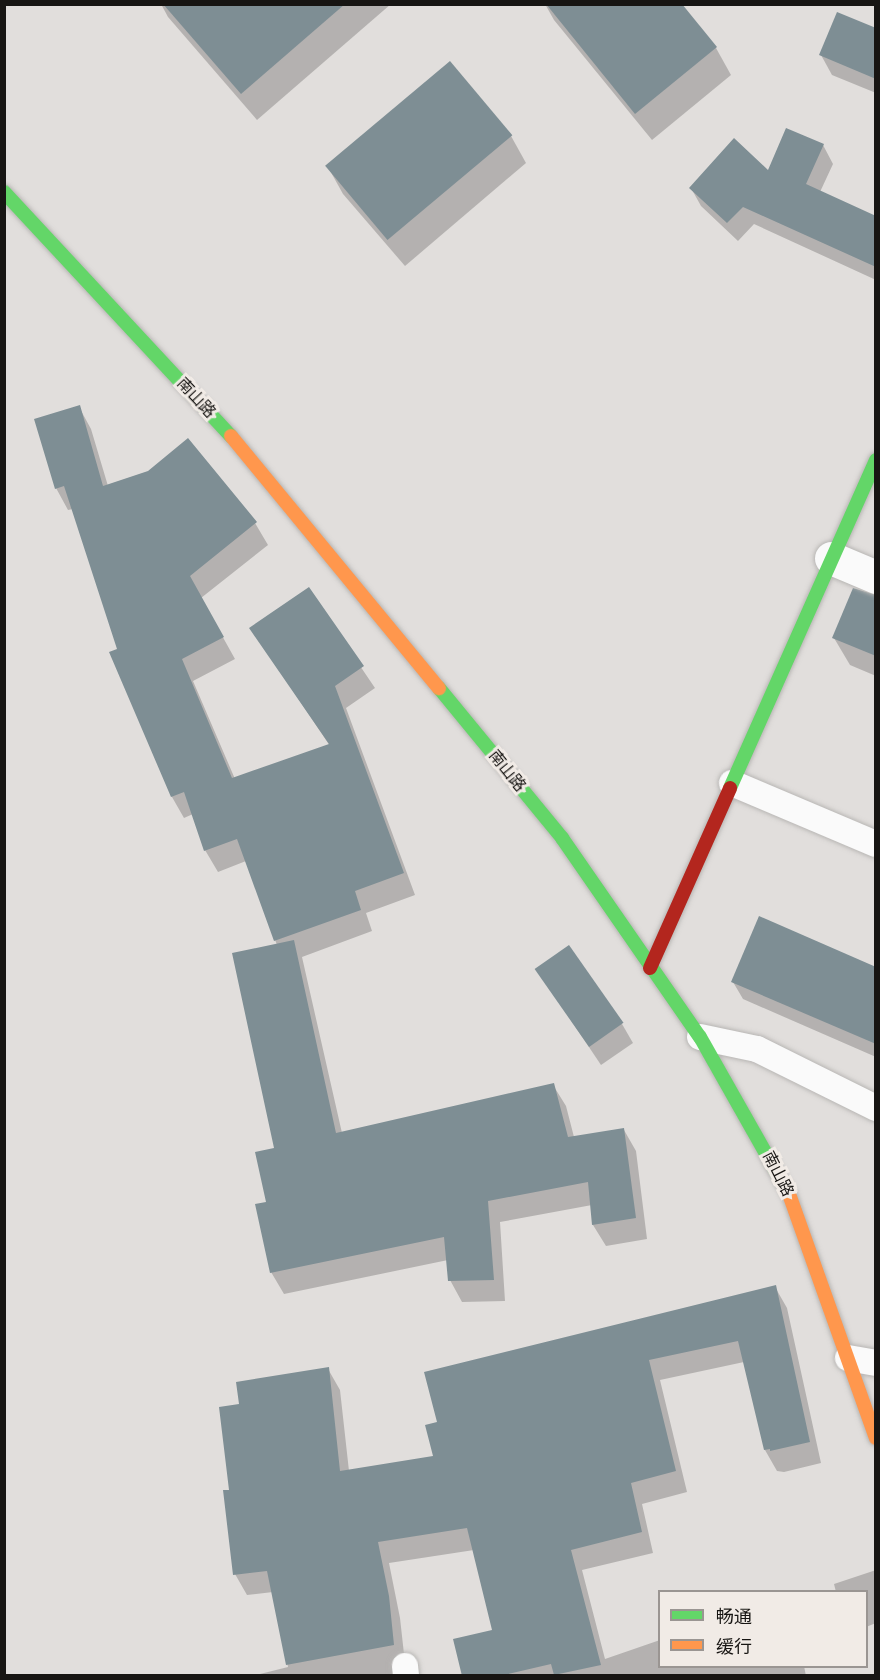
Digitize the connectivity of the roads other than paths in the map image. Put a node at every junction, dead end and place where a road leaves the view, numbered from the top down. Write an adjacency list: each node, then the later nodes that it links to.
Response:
1 (4, 192): 7 (street, 南山路)
2 (876, 460): 3 (street)
3 (831, 558): 4 (street); 5 (street)
4 (876, 577)
5 (732, 783): 6 (lane); 7 (street)
6 (876, 844)
7 (650, 968): 8 (street, 南山路)
8 (700, 1037): 9 (lane); 10 (street, 南山路)
9 (876, 1108)
10 (848, 1358): 11 (lane); 12 (street, 南山路)
11 (876, 1363)
12 (876, 1438)

